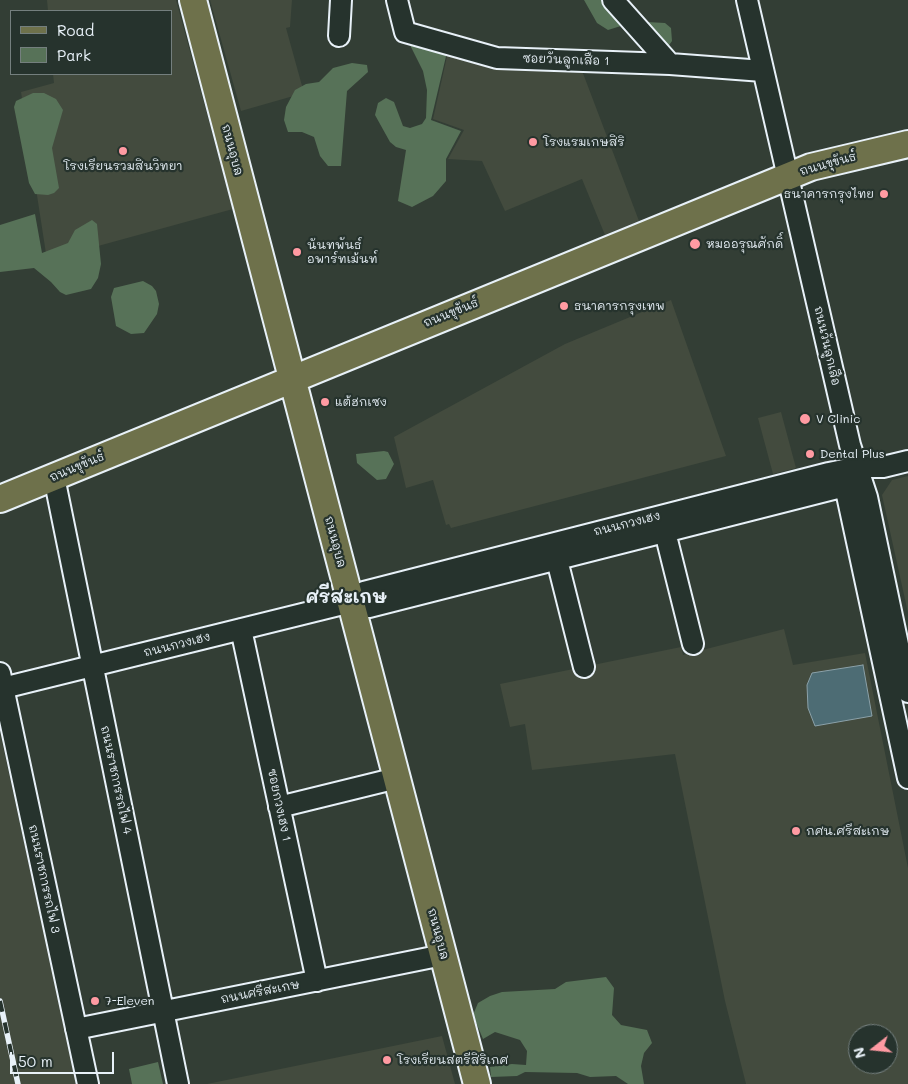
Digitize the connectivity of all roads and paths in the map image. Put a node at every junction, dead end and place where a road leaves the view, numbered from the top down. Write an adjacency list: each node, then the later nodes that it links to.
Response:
1 (193, 0): 11 (main road, ถนนอุบล)
2 (341, 0): 6 (street)
3 (397, 0): 7 (street, ซอยวันลูกเสือ 1)
4 (613, 0): 7 (street)
5 (747, 0): 8 (street, ถนนวันลูกเสือ)
6 (339, 36)
7 (670, 64): 8 (street, ซอยวันลูกเสือ 1)
8 (763, 71): 10 (street, ถนนวันลูกเสือ)
9 (908, 144): 10 (main road, ถนนขุขันธ์)
10 (786, 176): 11 (main road, ถนนขุขันธ์); 13 (street, ถนนวันลูกเสือ)
11 (292, 378): 14 (main road, ถนนขุขันธ์); 19 (main road, ถนนอุบล)
12 (908, 461): 13 (street, ถนนกวงเฮง)
13 (858, 467): 15 (street); 19 (street, ถนนกวงเฮง); 25 (street, ถนนวันลูกเสือ)
14 (54, 477): 16 (main road, ถนนขุขันธ์); 22 (street, ถนนราชการรถไฟ 4)
15 (845, 486): 17 (street, ถนนกวงเฮง); 27 (street)
16 (0, 499)
17 (664, 532): 18 (street, ถนนกวงเฮง); 21 (street)
18 (557, 560): 19 (street, ถนนกวงเฮง); 23 (street)
19 (351, 602): 20 (street, ถนนกวงเฮง); 26 (main road, ถนนอุบล)
20 (241, 629): 22 (street, ถนนกวงเฮง); 28 (street, ซอยกวงเฮง 1)
21 (693, 644)
22 (93, 666): 24 (street, ถนนกวงเฮง); 31 (street, ถนนราชการรถไฟ 4)
23 (584, 667)
24 (2, 681): 32 (street, ถนนราชการรถไฟ 3)
25 (908, 692)
26 (397, 778): 28 (street); 29 (main road, ถนนอุบล)
27 (908, 778)
28 (279, 807): 30 (street, ซอยกวงเฮง 1)
29 (443, 955): 30 (street, ถนนศรีสะเกษ); 35 (main road, ถนนอุบล)
30 (316, 981): 31 (street, ถนนศรีสะเกษ)
31 (163, 1011): 32 (street, ถนนศรีสะเกษ); 34 (street, ถนนราชการรถไฟ 4)
32 (76, 1029): 33 (street, ถนนราชการรถไฟ 3)
33 (88, 1084)
34 (178, 1084)
35 (477, 1084)

